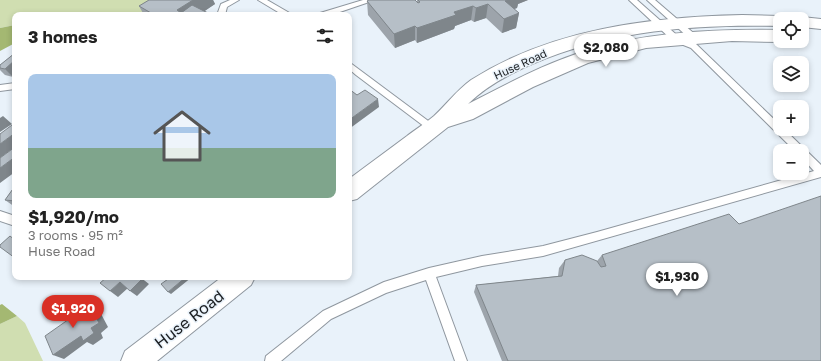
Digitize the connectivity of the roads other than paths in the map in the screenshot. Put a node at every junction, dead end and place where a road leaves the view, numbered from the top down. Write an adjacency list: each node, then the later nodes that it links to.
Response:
1 (235, 0): 6 (lane)
2 (262, 0): 7 (lane)
3 (371, 0): 8 (lane)
4 (633, 0): 12 (lane)
5 (651, 0): 13 (lane)
6 (222, 12)
7 (284, 12)
8 (333, 12)
9 (773, 21): 13 (street, Huse Road)
10 (809, 23): 11 (street)
11 (821, 24)
12 (660, 25): 13 (street, Huse Road); 21 (street, Huse Road)
13 (676, 31): 17 (street, Huse Road); 21 (street, Huse Road)
14 (773, 36): 17 (street, Huse Road)
15 (809, 37): 16 (street)
16 (821, 38)
17 (694, 42): 22 (lane)
18 (352, 68): 21 (lane)
19 (12, 86): 20 (lane)
20 (0, 88)
21 (436, 124): 25 (street, Huse Road)
22 (793, 144)
23 (809, 160): 24 (lane)
24 (821, 172): 28 (lane)
25 (352, 186)
26 (0, 216): 27 (lane)
27 (12, 220)
28 (429, 273): 31 (lane); 32 (lane)
29 (238, 280): 30 (street, Huse Road)
30 (135, 361)
31 (272, 361)
32 (461, 361)

